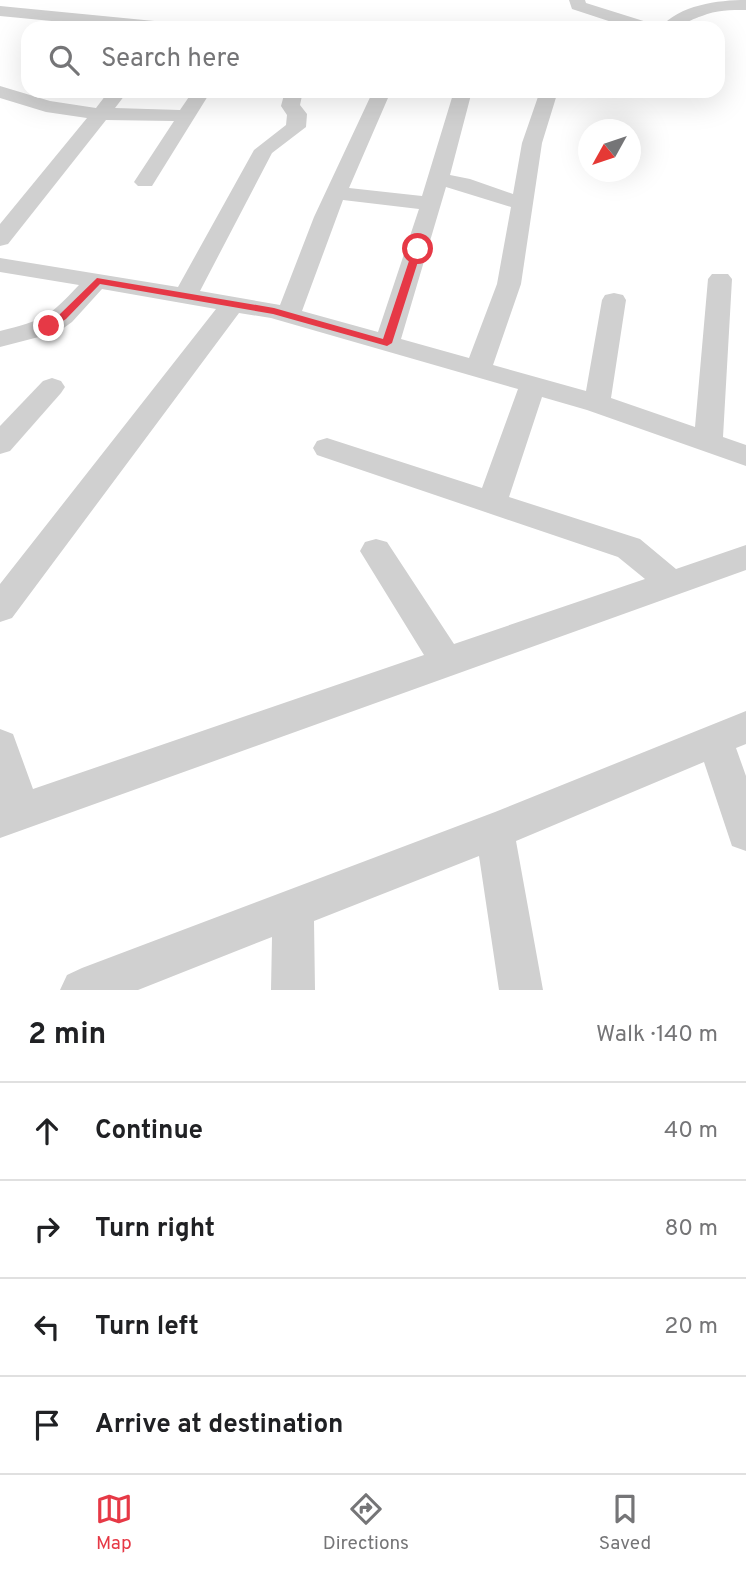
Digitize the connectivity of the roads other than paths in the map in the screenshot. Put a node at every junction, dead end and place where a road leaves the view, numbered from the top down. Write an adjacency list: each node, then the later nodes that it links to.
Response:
1 (577, 0): 5 (street)
2 (746, 5): 6 (street)
3 (0, 10): 4 (street)
4 (107, 21)
5 (622, 21)
6 (680, 21)
7 (0, 92): 8 (street)
8 (21, 97)
9 (24, 98): 16 (street)
10 (113, 98): 16 (street)
11 (198, 98): 17 (street)
12 (292, 98): 27 (street)
13 (379, 98): 20 (street)
14 (461, 98): 18 (street)
15 (547, 98): 22 (street)
16 (100, 114): 17 (street); 23 (street)
17 (186, 117): 19 (street)
18 (438, 179): 21 (street); 22 (street)
19 (145, 182)
20 (337, 193): 21 (street); 30 (street)
21 (431, 204): 32 (street)
22 (522, 204): 33 (street)
23 (0, 239)
24 (0, 265): 26 (street)
25 (720, 279): 37 (street)
26 (97, 281): 27 (street); 31 (street)
27 (186, 296): 29 (street)
28 (614, 300): 36 (street)
29 (233, 304): 30 (street); 45 (street)
30 (288, 315): 32 (street)
31 (0, 339)
32 (387, 343): 33 (street)
33 (478, 369): 34 (street)
34 (533, 385): 36 (street); 41 (street)
35 (52, 387): 38 (street)
36 (597, 403): 37 (street)
37 (708, 443): 40 (street)
38 (0, 444)
39 (327, 448): 41 (street)
40 (746, 456)
41 (492, 503): 44 (street)
42 (376, 551): 46 (street)
43 (746, 556): 44 (street)
44 (670, 583): 46 (street)
45 (0, 608)
46 (447, 662): 49 (street)
47 (730, 733): 50 (street); 51 (street)
48 (0, 746): 49 (street)
49 (10, 815)
50 (495, 831): 52 (street); 55 (street)
51 (746, 832)
52 (293, 908): 53 (street); 54 (street)
53 (82, 990)
54 (293, 990)
55 (522, 990)

